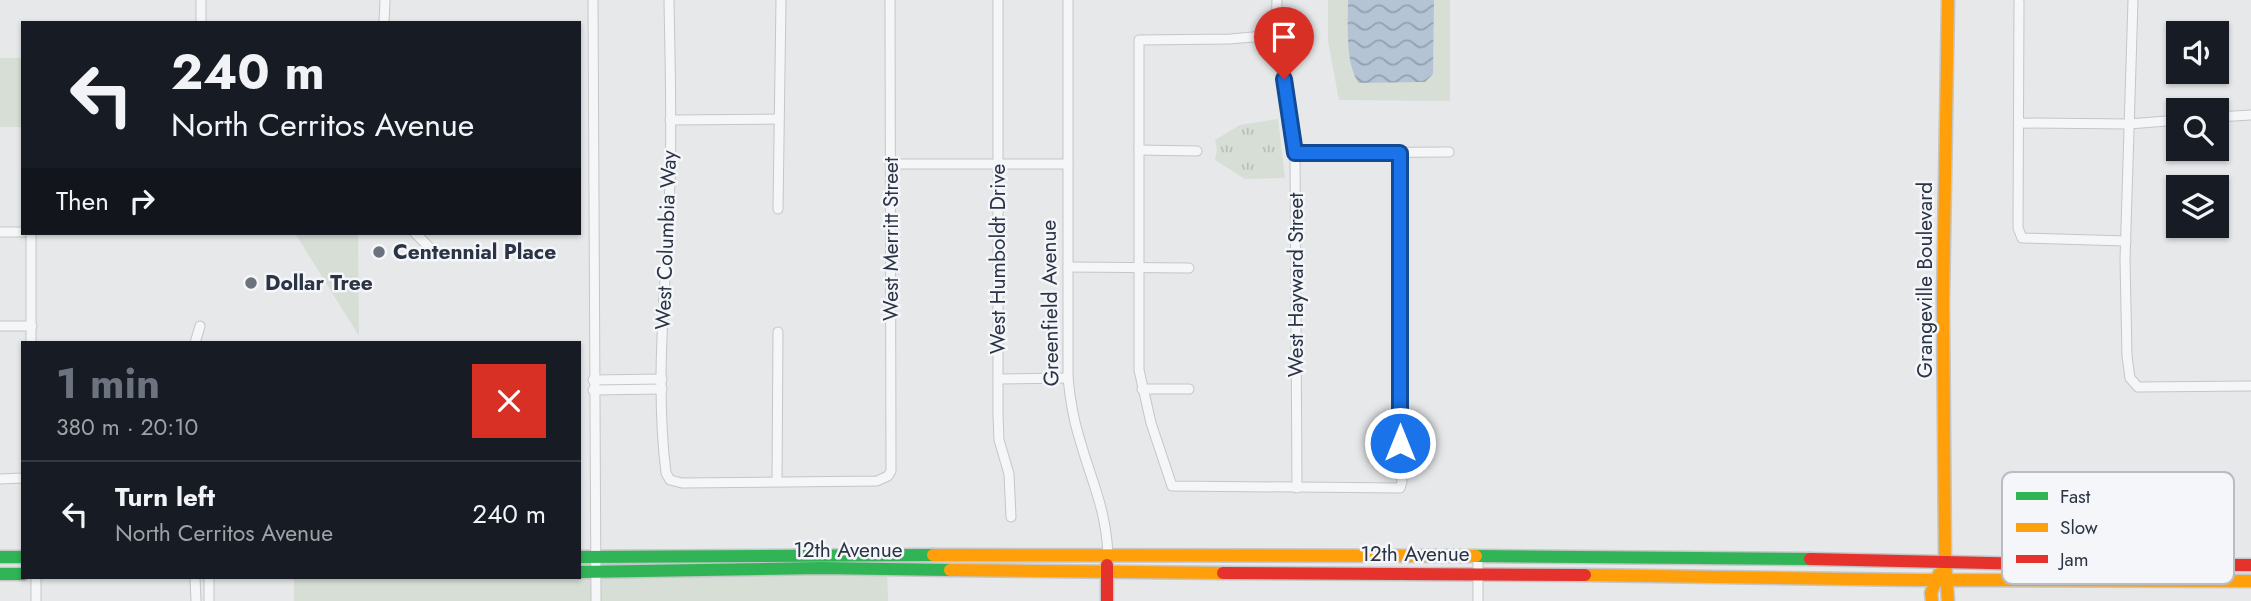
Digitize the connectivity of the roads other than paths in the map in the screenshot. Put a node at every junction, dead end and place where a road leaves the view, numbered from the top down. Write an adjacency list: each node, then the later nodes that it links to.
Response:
1 (201, 0): 13 (street)
2 (385, 0): 14 (street)
3 (593, 0): 50 (street)
4 (669, 0): 19 (street, West Columbia Way)
5 (780, 0): 18 (street)
6 (890, 0): 28 (street, West Merritt Street)
7 (998, 0): 29 (street, West Humboldt Drive)
8 (1068, 0): 30 (street, Greenfield Avenue)
9 (1277, 0): 15 (street, West Hayward Street)
10 (1948, 0): 66 (main road, Grangeville Boulevard)
11 (2133, 0): 22 (street)
12 (2019, 2): 21 (street)
13 (201, 21)
14 (384, 21)
15 (1276, 36): 23 (street); 26 (street, West Hayward Street)
16 (2251, 115): 17 (street)
17 (2229, 116)
18 (778, 119): 19 (street); 31 (street)
19 (670, 120): 48 (street, West Columbia Way)
20 (2166, 121): 22 (street)
21 (2020, 123): 22 (street); 36 (street)
22 (2129, 124): 36 (street)
23 (1139, 150): 24 (street); 39 (street)
24 (1197, 150)
25 (1448, 152): 27 (street)
26 (1295, 153): 27 (street); 58 (street, West Hayward Street)
27 (1400, 153): 58 (street)
28 (890, 164): 29 (street); 57 (street, West Merritt Street)
29 (998, 164): 30 (street); 49 (street, West Humboldt Drive)
30 (1068, 164): 38 (street, Greenfield Avenue)
31 (778, 209)
32 (0, 232): 33 (street)
33 (21, 232)
34 (31, 235): 42 (street)
35 (417, 235): 37 (street)
36 (2126, 241): 51 (street)
37 (436, 254)
38 (1068, 267): 39 (street); 47 (street, Greenfield Avenue)
39 (1139, 267): 40 (street); 54 (street)
40 (1189, 268)
41 (0, 326): 42 (street)
42 (32, 326): 45 (street)
43 (200, 326): 46 (street)
44 (778, 332): 57 (street)
45 (31, 341)
46 (196, 341)
47 (1068, 378): 49 (street); 60 (street, Greenfield Avenue)
48 (662, 379): 50 (street); 53 (street, West Columbia Way)
49 (998, 379): 59 (street, West Humboldt Drive)
50 (593, 385): 53 (street); 64 (street)
51 (2251, 386)
52 (1189, 389): 54 (street)
53 (662, 390): 57 (street, West Columbia Way)
54 (1142, 390): 58 (street)
55 (21, 478): 56 (street)
56 (0, 479)
57 (778, 481)
58 (1297, 488)
59 (1011, 517)
60 (1108, 555): 64 (main road, 12th Avenue); 65 (main road, 12th Avenue); 70 (main road, Greenfield Avenue)
61 (0, 557): 62 (main road)
62 (21, 557)
63 (581, 557): 64 (main road, 12th Avenue)
64 (596, 557): 68 (street)
65 (1478, 557): 66 (main road, 12th Avenue); 71 (street)
66 (1945, 561): 67 (main road, 12th Avenue); 77 (main road)
67 (2002, 563)
68 (596, 571): 69 (main road, 12th Avenue); 70 (main road, 12th Avenue); 82 (street)
69 (581, 572)
70 (1107, 573): 71 (main road, 12th Avenue); 83 (main road, Greenfield Avenue)
71 (1478, 573): 77 (main road, 12th Avenue); 84 (street)
72 (21, 574): 73 (main road)
73 (0, 575)
74 (36, 579): 79 (street)
75 (195, 579): 80 (street)
76 (209, 579): 81 (street)
77 (1942, 580): 78 (main road, 12th Avenue); 85 (main road); 86 (main road)
78 (2002, 580)
79 (36, 601)
80 (196, 601)
81 (209, 601)
82 (596, 601)
83 (1107, 601)
84 (1478, 601)
85 (1931, 601)
86 (1948, 601)

